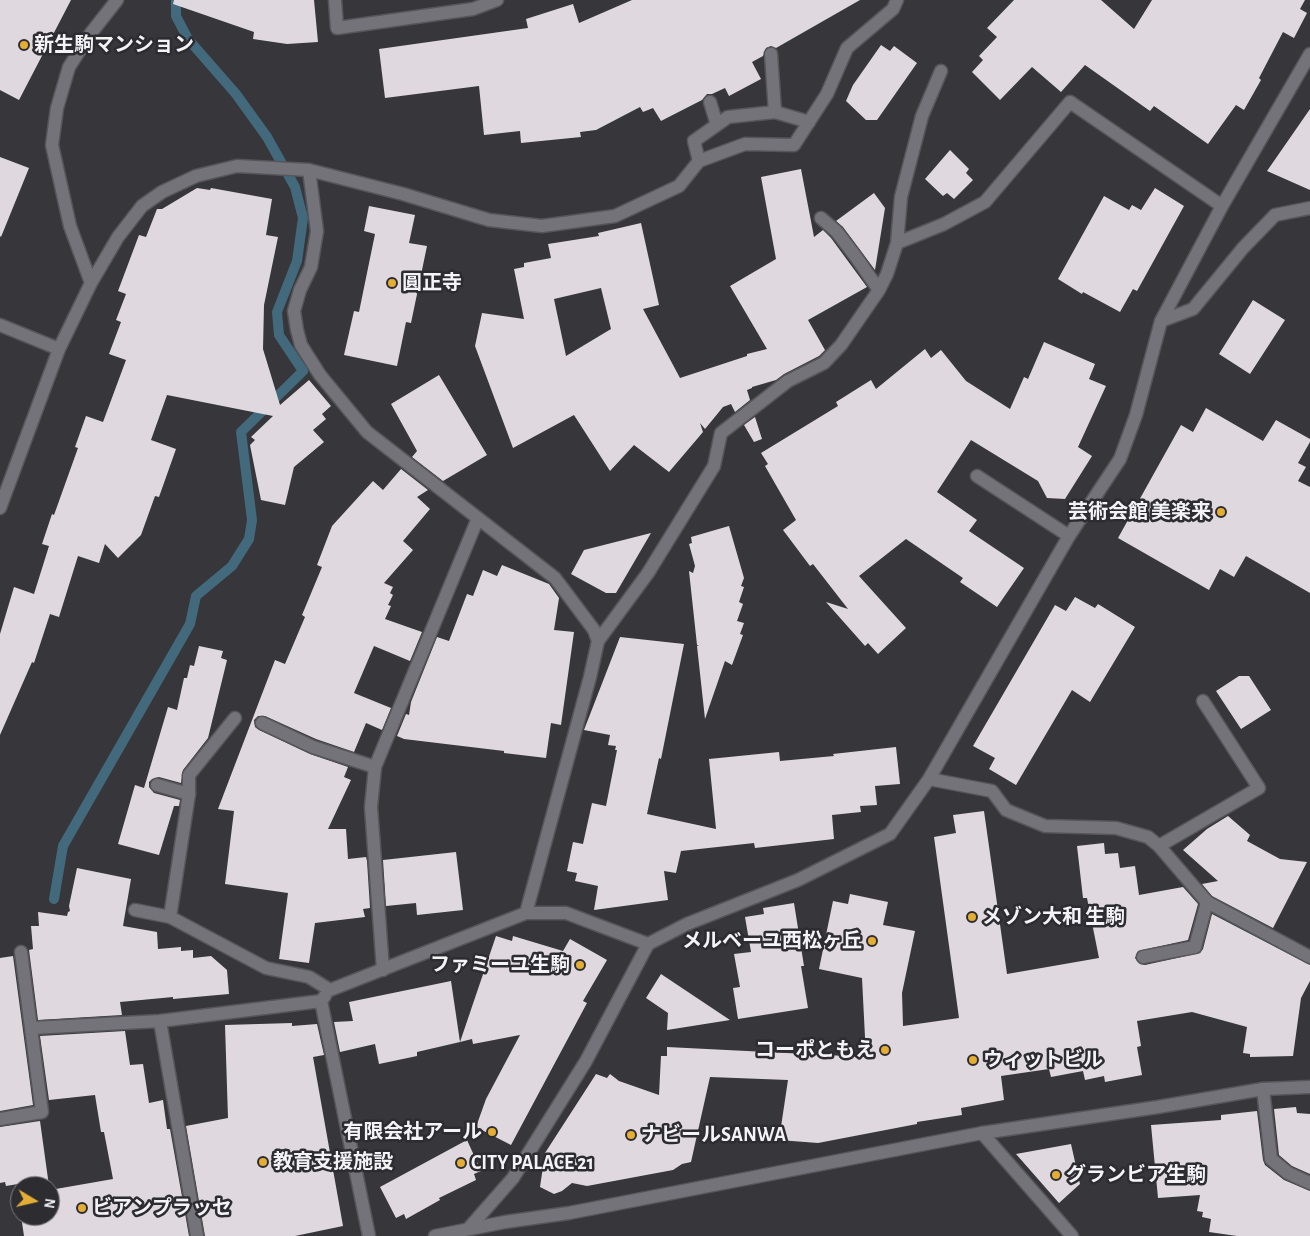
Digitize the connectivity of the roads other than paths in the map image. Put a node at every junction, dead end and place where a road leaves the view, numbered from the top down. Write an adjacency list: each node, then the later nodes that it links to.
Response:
1 (117, 0): 18 (street)
2 (335, 0): 3 (street)
3 (497, 0)
4 (897, 0): 10 (street)
5 (771, 54): 9 (street)
6 (1310, 54): 14 (street)
7 (941, 71): 17 (street)
8 (710, 102): 11 (street)
9 (775, 112): 10 (street); 11 (street)
10 (809, 122): 12 (street)
11 (717, 125): 12 (street)
12 (699, 160): 13 (street)
13 (309, 170): 18 (street); 25 (street)
14 (1222, 206): 17 (street); 20 (street)
15 (1310, 208): 20 (street)
16 (821, 218): 19 (street)
17 (897, 243): 19 (street)
18 (91, 283): 22 (street)
19 (879, 290): 27 (street)
20 (1161, 321): 26 (street)
21 (0, 325): 22 (street)
22 (59, 349): 24 (street)
23 (977, 476): 26 (street)
24 (0, 508)
25 (478, 518): 27 (street); 31 (street)
26 (1069, 536): 32 (street)
27 (598, 642): 38 (street)
28 (1203, 700): 35 (street)
29 (235, 718): 34 (street)
30 (262, 723): 31 (street)
31 (375, 767): 44 (street)
32 (929, 779): 35 (street); 40 (street)
33 (157, 785): 34 (street)
34 (188, 794): 39 (street)
35 (1159, 846): 36 (street)
36 (1207, 902): 42 (street); 43 (street)
37 (135, 910): 39 (street)
38 (526, 913): 40 (street); 44 (street)
39 (170, 917): 45 (street)
40 (648, 944): 54 (street)
41 (21, 952): 48 (street)
42 (1143, 956)
43 (1310, 957)
44 (384, 970): 45 (street)
45 (330, 990): 46 (street)
46 (320, 1001): 47 (street); 56 (street)
47 (160, 1021): 48 (street); 55 (street)
48 (32, 1028): 51 (street)
49 (1310, 1088): 50 (street)
50 (1263, 1089): 52 (street); 53 (street)
51 (0, 1119)
52 (982, 1134): 54 (street); 58 (street)
53 (1310, 1183)
54 (469, 1228): 57 (street)
55 (197, 1236)
56 (369, 1236)
57 (435, 1236)
58 (1072, 1236)

